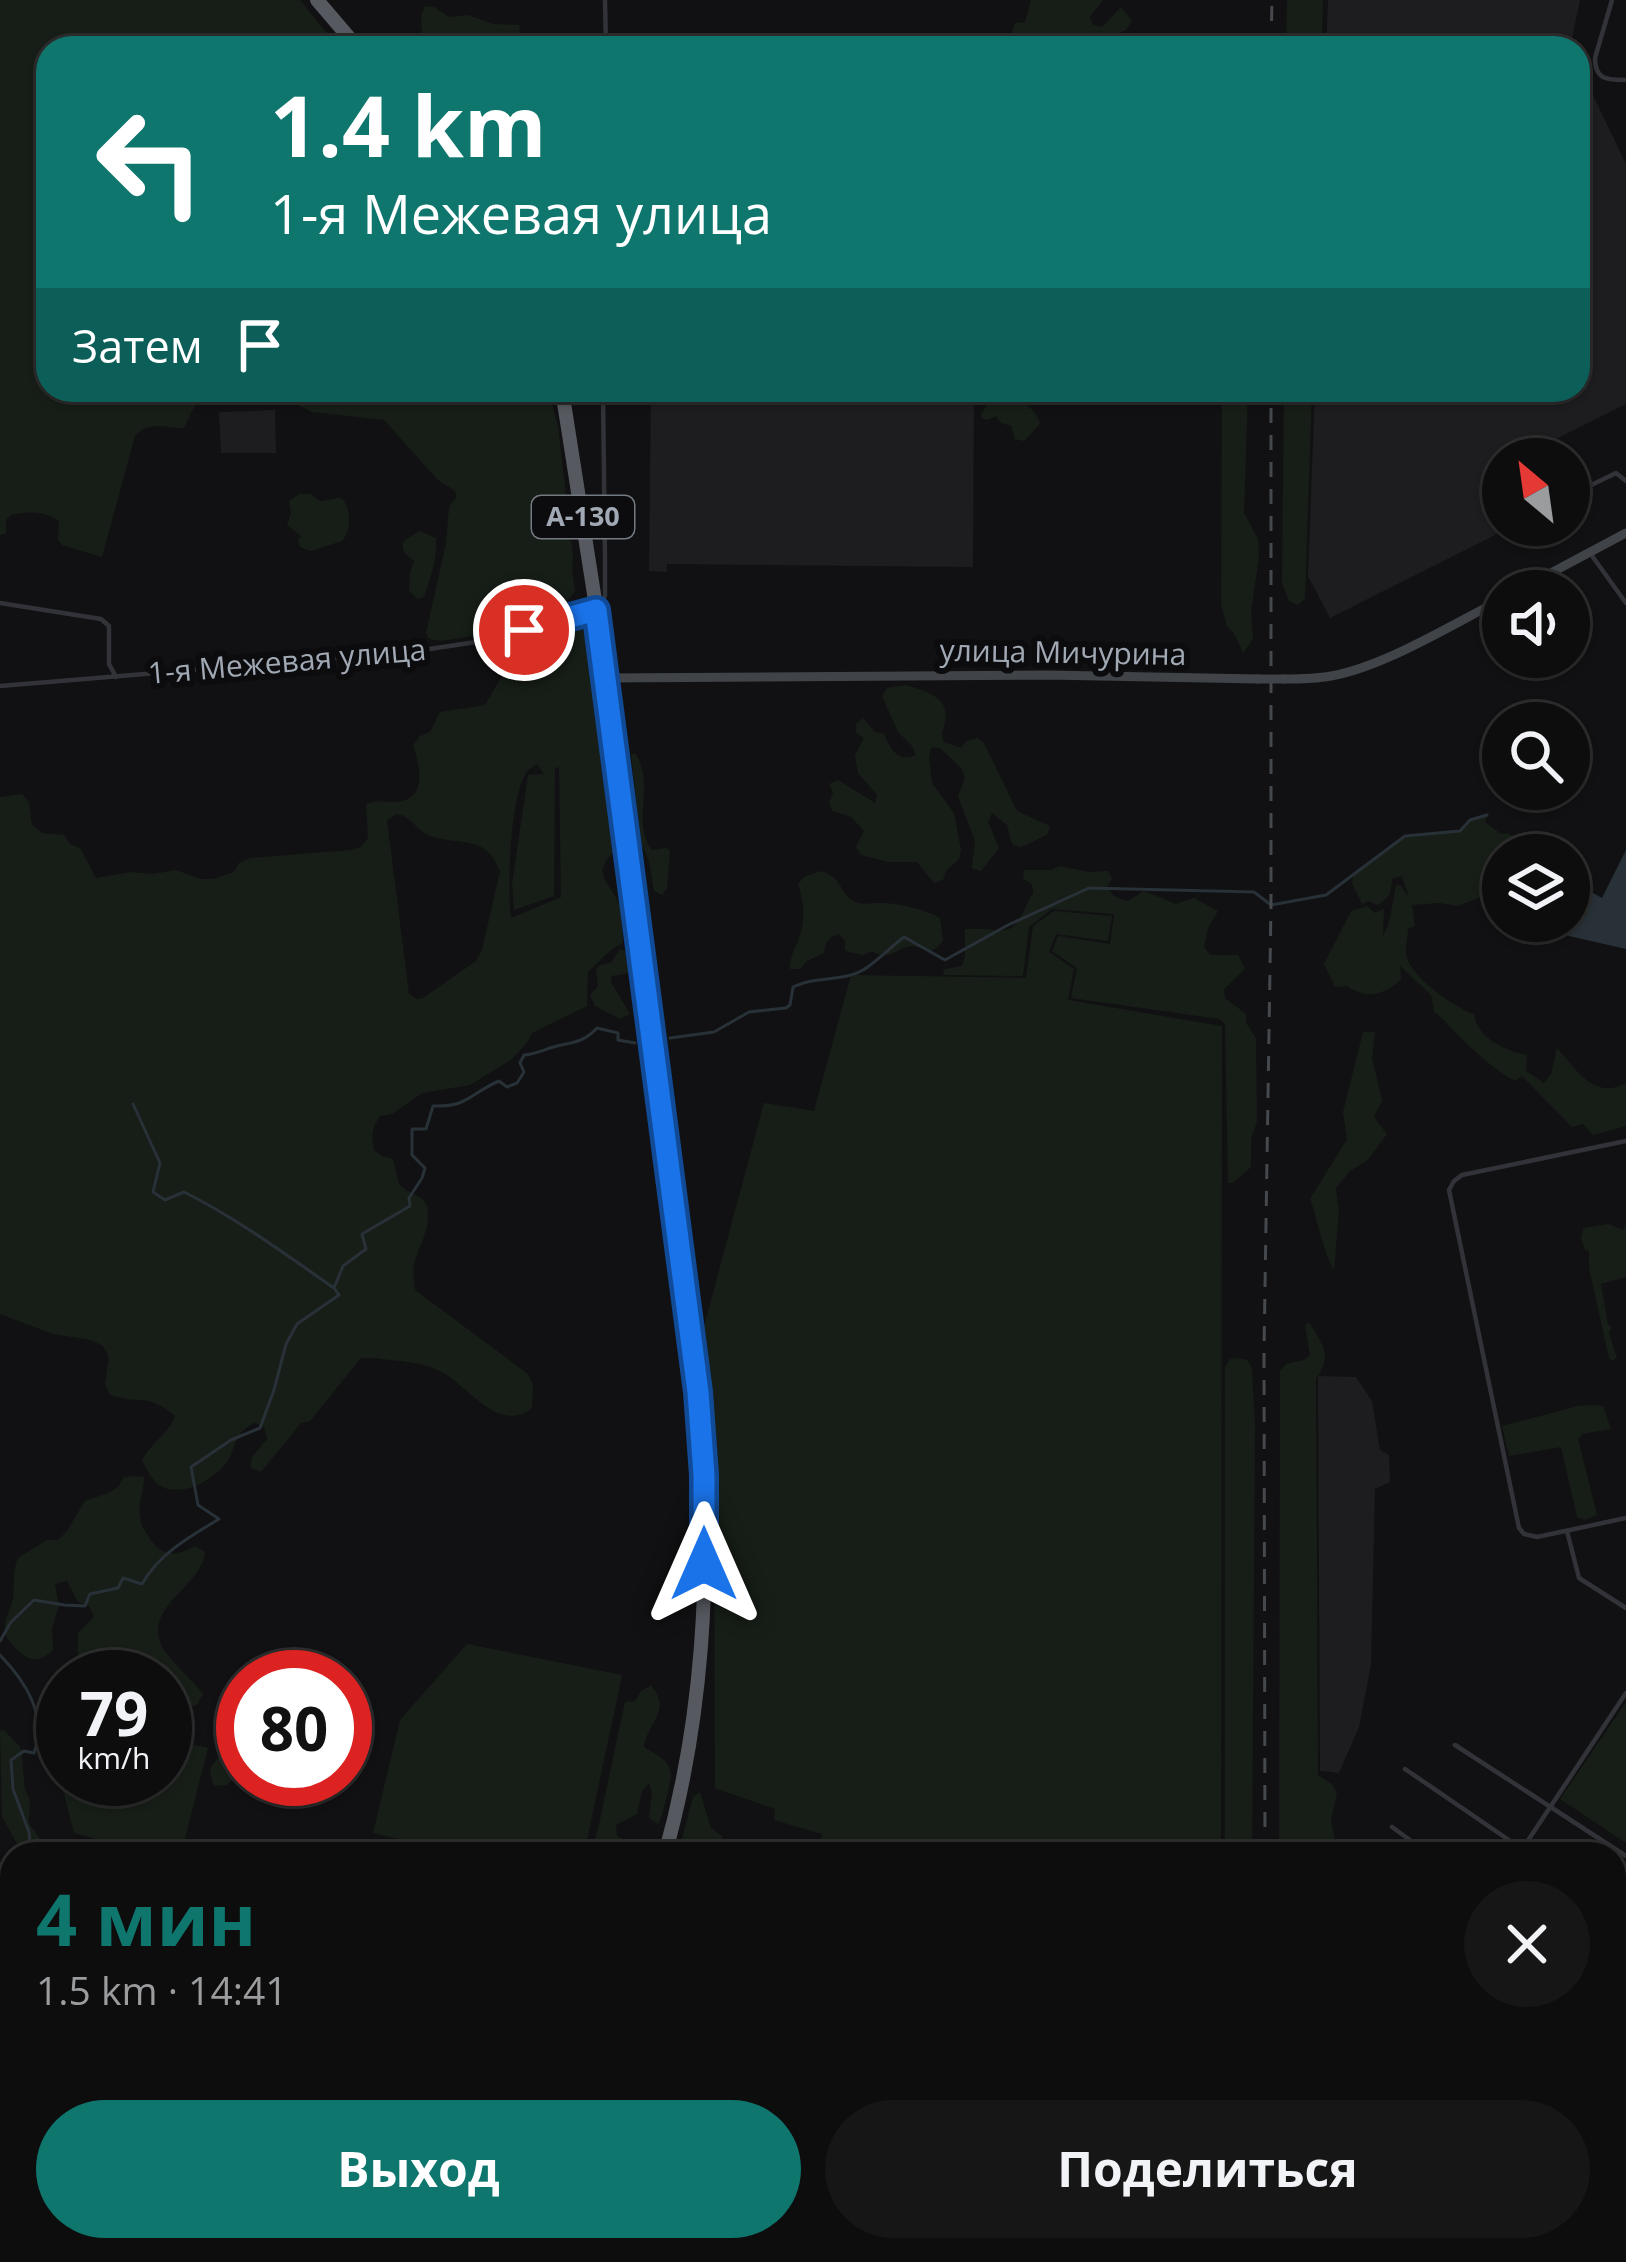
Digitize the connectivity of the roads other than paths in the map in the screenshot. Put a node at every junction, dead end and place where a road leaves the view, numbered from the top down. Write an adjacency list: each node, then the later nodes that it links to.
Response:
1 (317, 0): 4 (highway)
2 (605, 0): 5 (street)
3 (1612, 0): 6 (street)
4 (348, 36)
5 (606, 36)
6 (1626, 80)
7 (564, 402): 16 (highway, А-130)
8 (603, 402): 16 (street)
9 (1626, 481): 10 (street)
10 (1590, 486)
11 (1626, 533): 12 (main road)
12 (1590, 553): 13 (main road); 14 (street)
13 (1557, 570)
14 (1626, 603)
15 (0, 604): 19 (street, 1-я Межевая улица)
16 (596, 610): 18 (highway, А-130); 19 (street, 1-я Межевая улица)
17 (1482, 610): 20 (main road, улица Мичурина, bridge)
18 (602, 645): 20 (main road); 21 (highway, А-130)
19 (116, 677): 22 (street, 1-я Межевая улица)
20 (629, 677): 21 (main road, улица Мичурина); 23 (main road)
21 (606, 678): 23 (highway, А-130)
22 (0, 686)
23 (608, 699): 33 (highway, А-130)
24 (1626, 1141): 26 (street)
25 (1626, 1518): 26 (street)
26 (1567, 1531): 27 (street)
27 (1626, 1608)
28 (1626, 1693): 31 (street)
29 (1456, 1745): 31 (street)
30 (1405, 1769): 35 (street)
31 (1551, 1806): 36 (street); 37 (street)
32 (1392, 1827): 34 (street)
33 (668, 1842)
34 (1413, 1842)
35 (1507, 1842)
36 (1526, 1842)
37 (1605, 1842)

